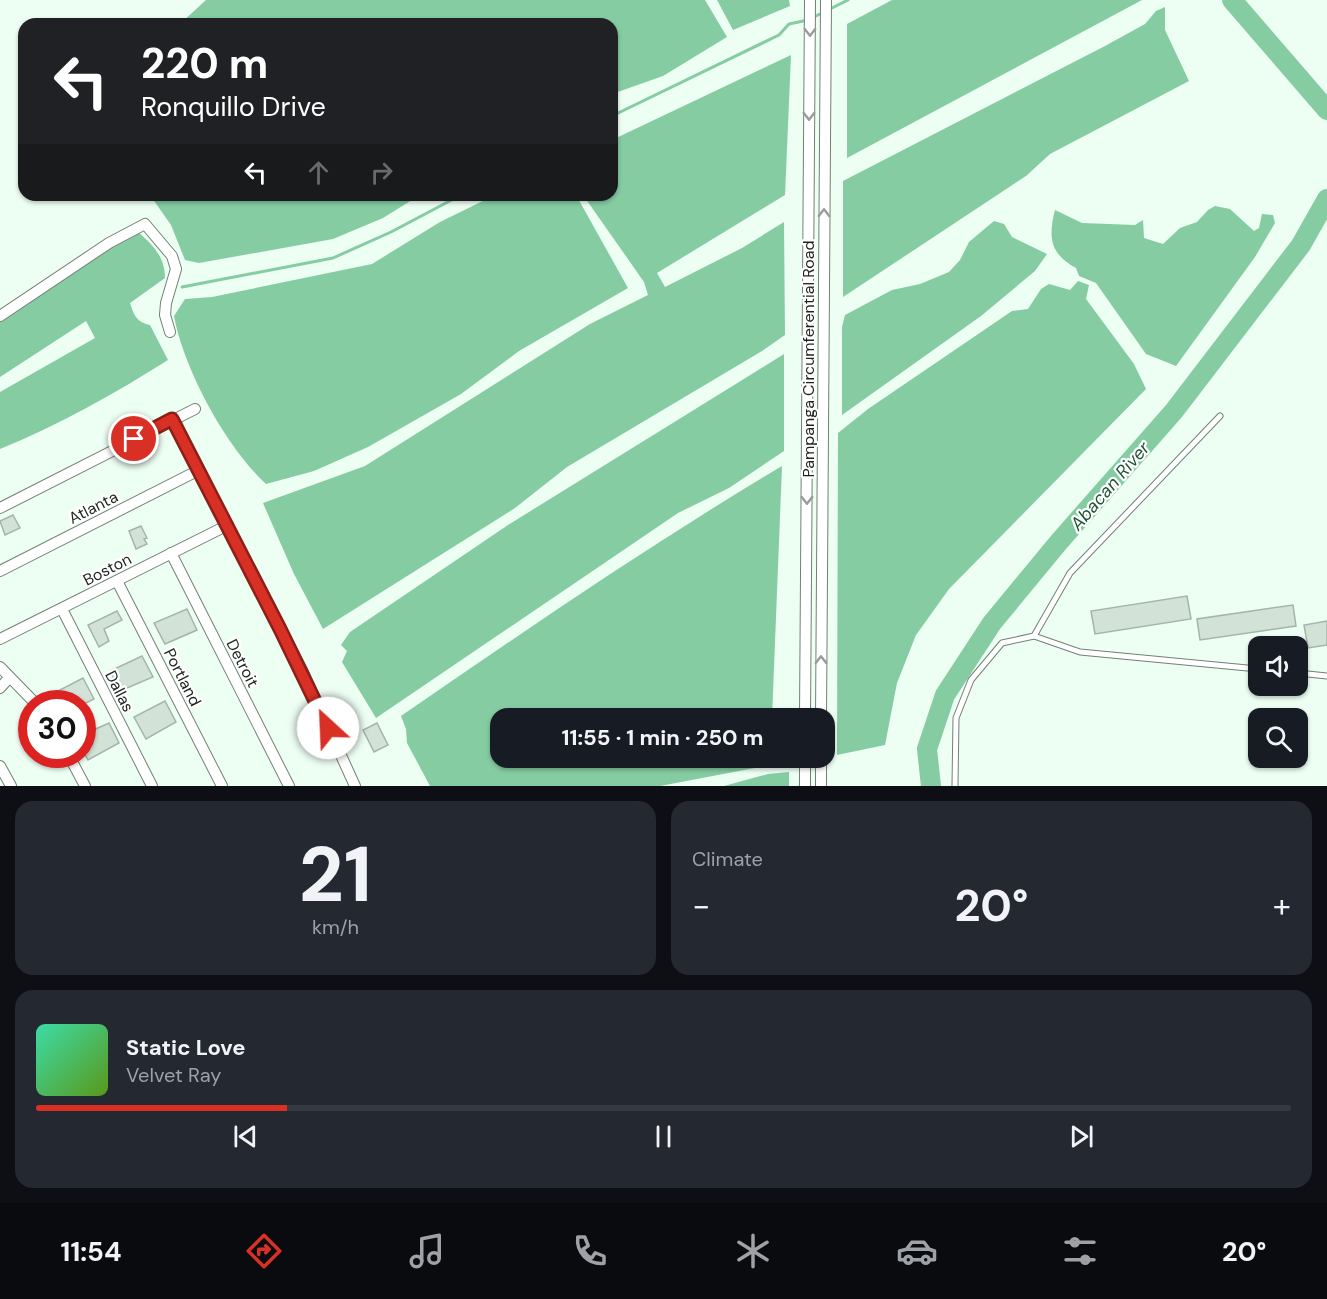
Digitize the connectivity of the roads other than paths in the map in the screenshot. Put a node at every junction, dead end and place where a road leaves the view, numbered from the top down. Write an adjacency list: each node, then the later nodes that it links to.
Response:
1 (826, 0): 25 (street, Pampanga Circumferential Road, one-way to 1)
2 (810, 3): 24 (street, Pampanga Circumferential Road, one-way to 24)
3 (0, 316): 4 (street)
4 (170, 332)
5 (195, 409): 7 (street)
6 (1220, 416): 15 (lane)
7 (172, 419): 8 (street); 9 (street)
8 (199, 470): 10 (street); 12 (street, Atlanta)
9 (0, 508)
10 (228, 525): 11 (street, Boston); 35 (street)
11 (171, 554): 13 (street, Boston); 34 (street, Detroit)
12 (0, 571)
13 (117, 581): 14 (street, Boston); 33 (street, Portland)
14 (62, 609): 16 (street, Boston); 32 (street, Dallas)
15 (1034, 636): 18 (lane); 38 (lane)
16 (0, 639)
17 (0, 667): 21 (street)
18 (1248, 668)
19 (1308, 674): 20 (lane)
20 (1327, 676)
21 (9, 678): 22 (street); 23 (street)
22 (0, 688)
23 (21, 690)
24 (805, 708)
25 (821, 708)
26 (0, 766): 30 (street)
27 (75, 768): 31 (street)
28 (805, 768): 36 (street)
29 (821, 768): 37 (street)
30 (10, 786)
31 (85, 786)
32 (152, 786)
33 (222, 786)
34 (289, 786)
35 (355, 786)
36 (805, 786)
37 (820, 786)
38 (955, 786)

